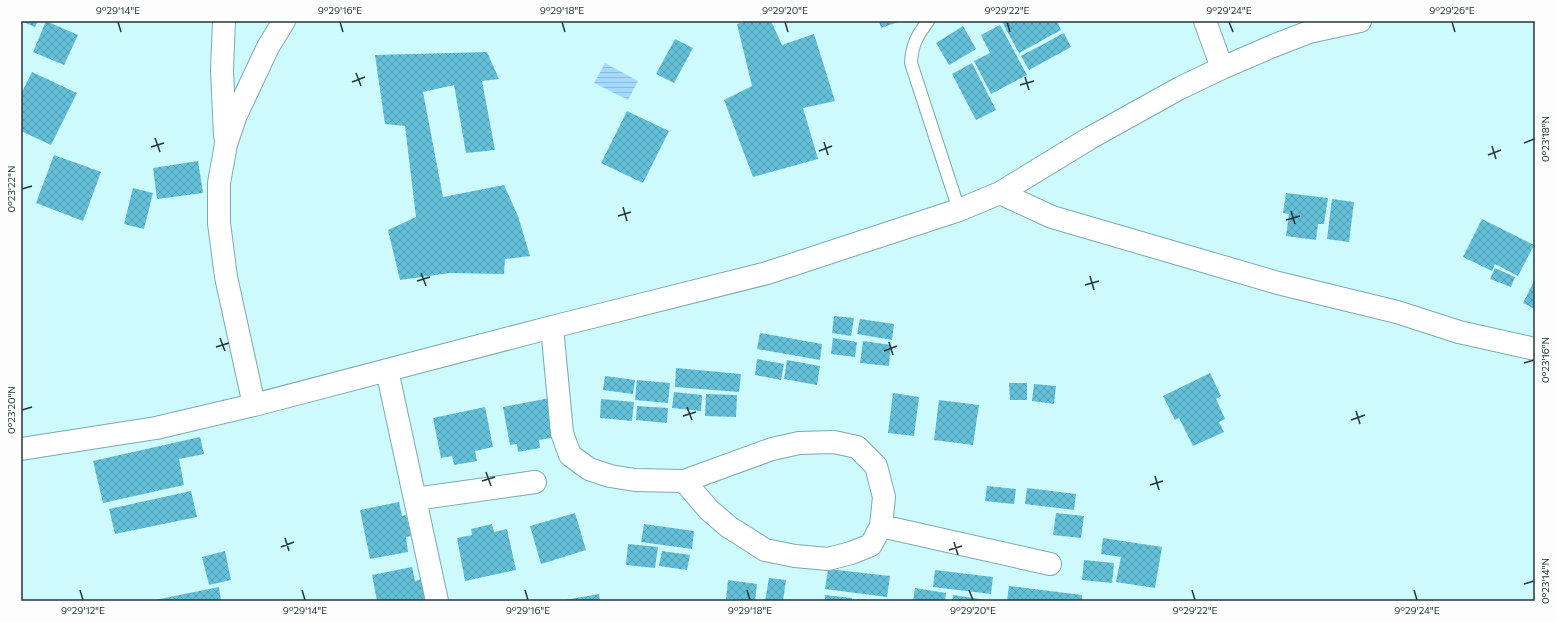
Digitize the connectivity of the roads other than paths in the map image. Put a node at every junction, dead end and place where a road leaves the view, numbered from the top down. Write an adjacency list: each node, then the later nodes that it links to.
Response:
1 (224, 21): 7 (street)
2 (284, 21): 7 (street)
3 (928, 21): 9 (lane)
4 (1206, 21): 6 (street)
5 (1360, 21): 6 (street)
6 (1222, 68): 8 (street)
7 (226, 144): 13 (street)
8 (1000, 193): 9 (street); 11 (street)
9 (959, 210): 10 (street)
10 (552, 327): 12 (street); 15 (street)
11 (1535, 349)
12 (387, 370): 13 (street); 17 (street)
13 (254, 405): 14 (street)
14 (21, 449)
15 (684, 481): 18 (street); 18 (street)
16 (535, 482): 17 (street)
17 (414, 499): 20 (street)
18 (881, 526): 19 (street)
19 (1050, 564)
20 (437, 601)

